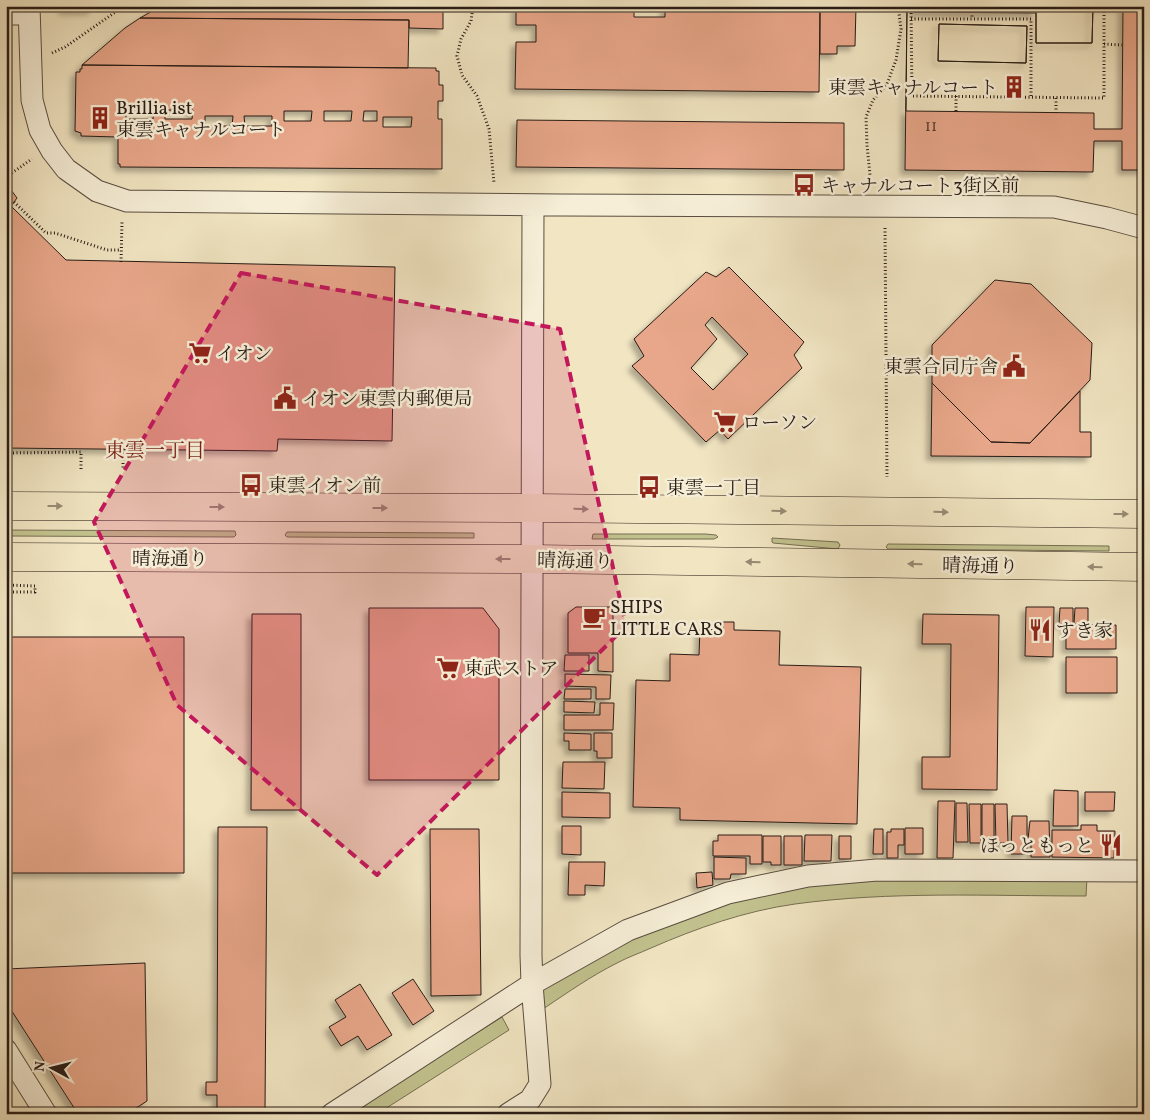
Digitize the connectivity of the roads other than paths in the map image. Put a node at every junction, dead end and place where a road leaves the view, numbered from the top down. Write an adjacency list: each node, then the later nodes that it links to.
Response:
1 (29, 10): 2 (street); 3 (street)
2 (6, 14)
3 (533, 205): 4 (street); 6 (street)
4 (1144, 228)
5 (6, 506): 6 (main road, one-way to 6)
6 (533, 508): 7 (main road, one-way to 7); 9 (street)
7 (1144, 514)
8 (6, 557): 9 (main road, 晴海通り, one-way to 8)
9 (533, 559): 10 (main road, 晴海通り, one-way to 9); 12 (street)
10 (1144, 567)
11 (1144, 871): 12 (street)
12 (532, 984): 15 (street); 16 (street)
13 (6, 1050): 14 (street)
14 (46, 1114)
15 (332, 1114)
16 (508, 1114)

